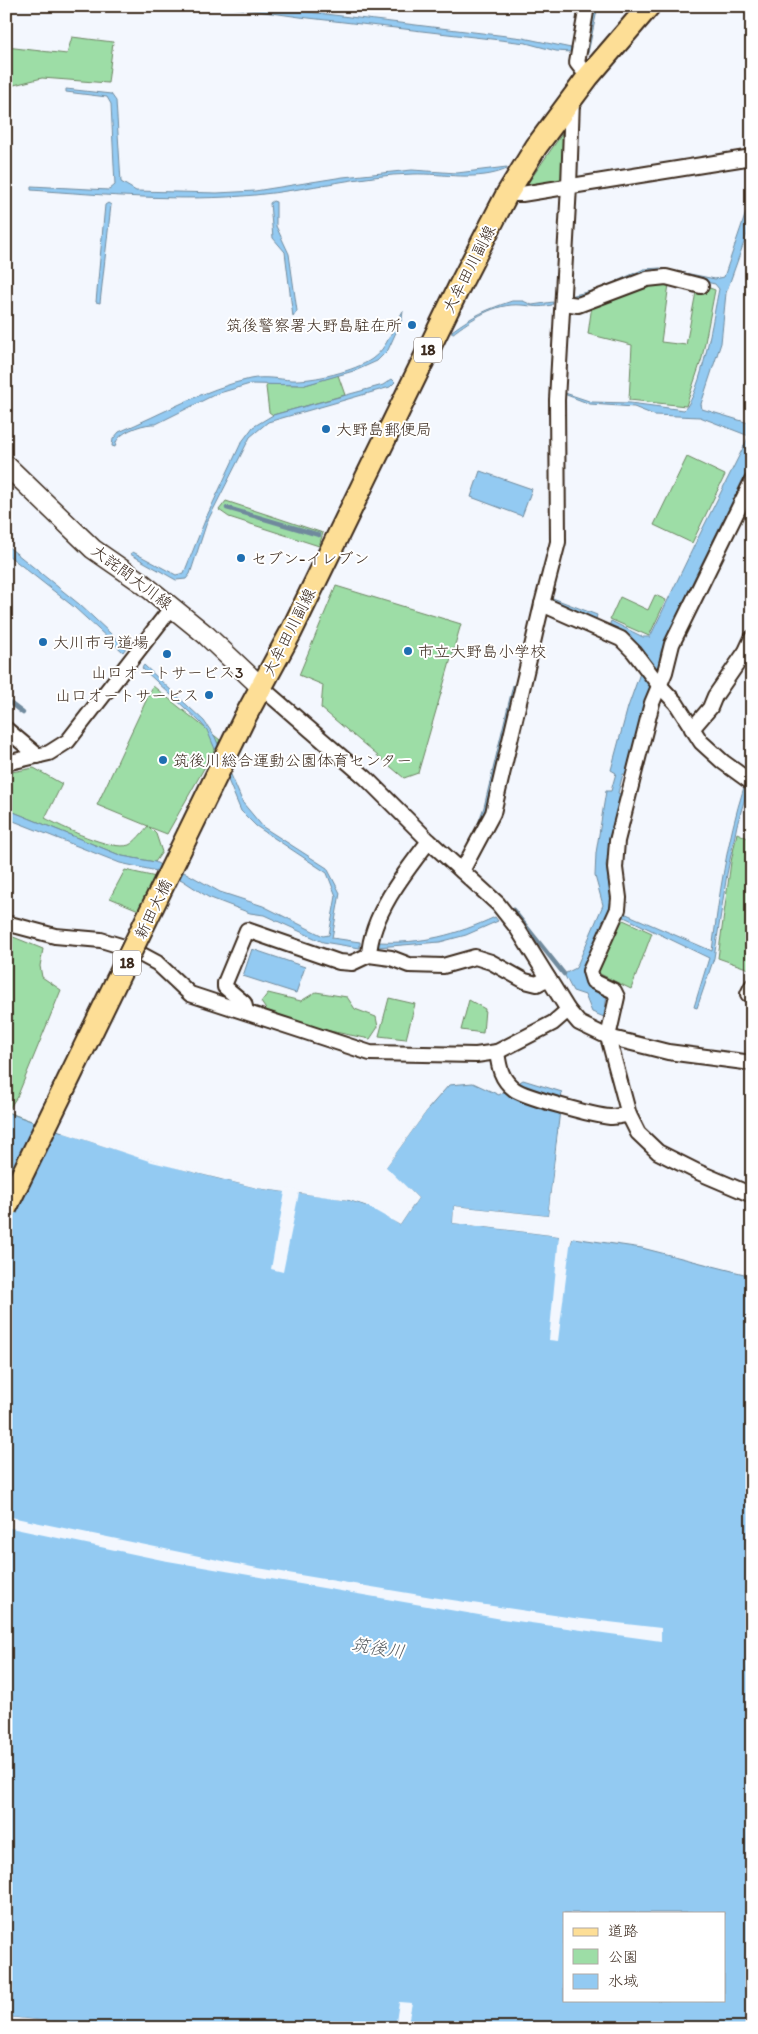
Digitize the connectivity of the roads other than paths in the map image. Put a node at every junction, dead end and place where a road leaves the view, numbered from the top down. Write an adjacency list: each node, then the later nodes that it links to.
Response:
1 (587, 6): 3 (street)
2 (649, 6): 3 (main road, 大牟田川副線 / 18)
3 (588, 77): 4 (main road, 大牟田川副線 / 18)
4 (572, 99): 6 (street); 7 (main road, 大牟田川副線 / 18)
5 (752, 157): 6 (street)
6 (569, 186): 7 (street); 9 (street)
7 (507, 194): 16 (main road, 大牟田川副線 / 18)
8 (700, 286): 9 (street)
9 (563, 303): 12 (street)
10 (6, 465): 13 (main road, 大詫間大川線)
11 (752, 481): 15 (street)
12 (542, 604): 15 (street); 24 (street)
13 (172, 607): 16 (main road, 大詫間大川線); 20 (street)
14 (752, 638): 19 (street)
15 (659, 685): 19 (street); 30 (street)
16 (261, 687): 17 (main road, 大牟田川副線 / 18); 23 (street)
17 (245, 717): 35 (main road, 新田大橋 / 18, bridge)
18 (6, 729): 20 (street)
19 (692, 729): 22 (street)
20 (38, 756): 21 (street)
21 (6, 764)
22 (752, 783)
23 (429, 841): 24 (street); 26 (street)
24 (462, 871): 27 (street)
25 (6, 923): 29 (street)
26 (369, 956): 27 (street); 29 (street)
27 (548, 978): 28 (street)
28 (568, 1010): 30 (street); 31 (street)
29 (246, 1011): 31 (street)
30 (608, 1037): 32 (street); 33 (street)
31 (497, 1052): 33 (street)
32 (752, 1063)
33 (629, 1114): 34 (street)
34 (752, 1194)
35 (6, 1208)

